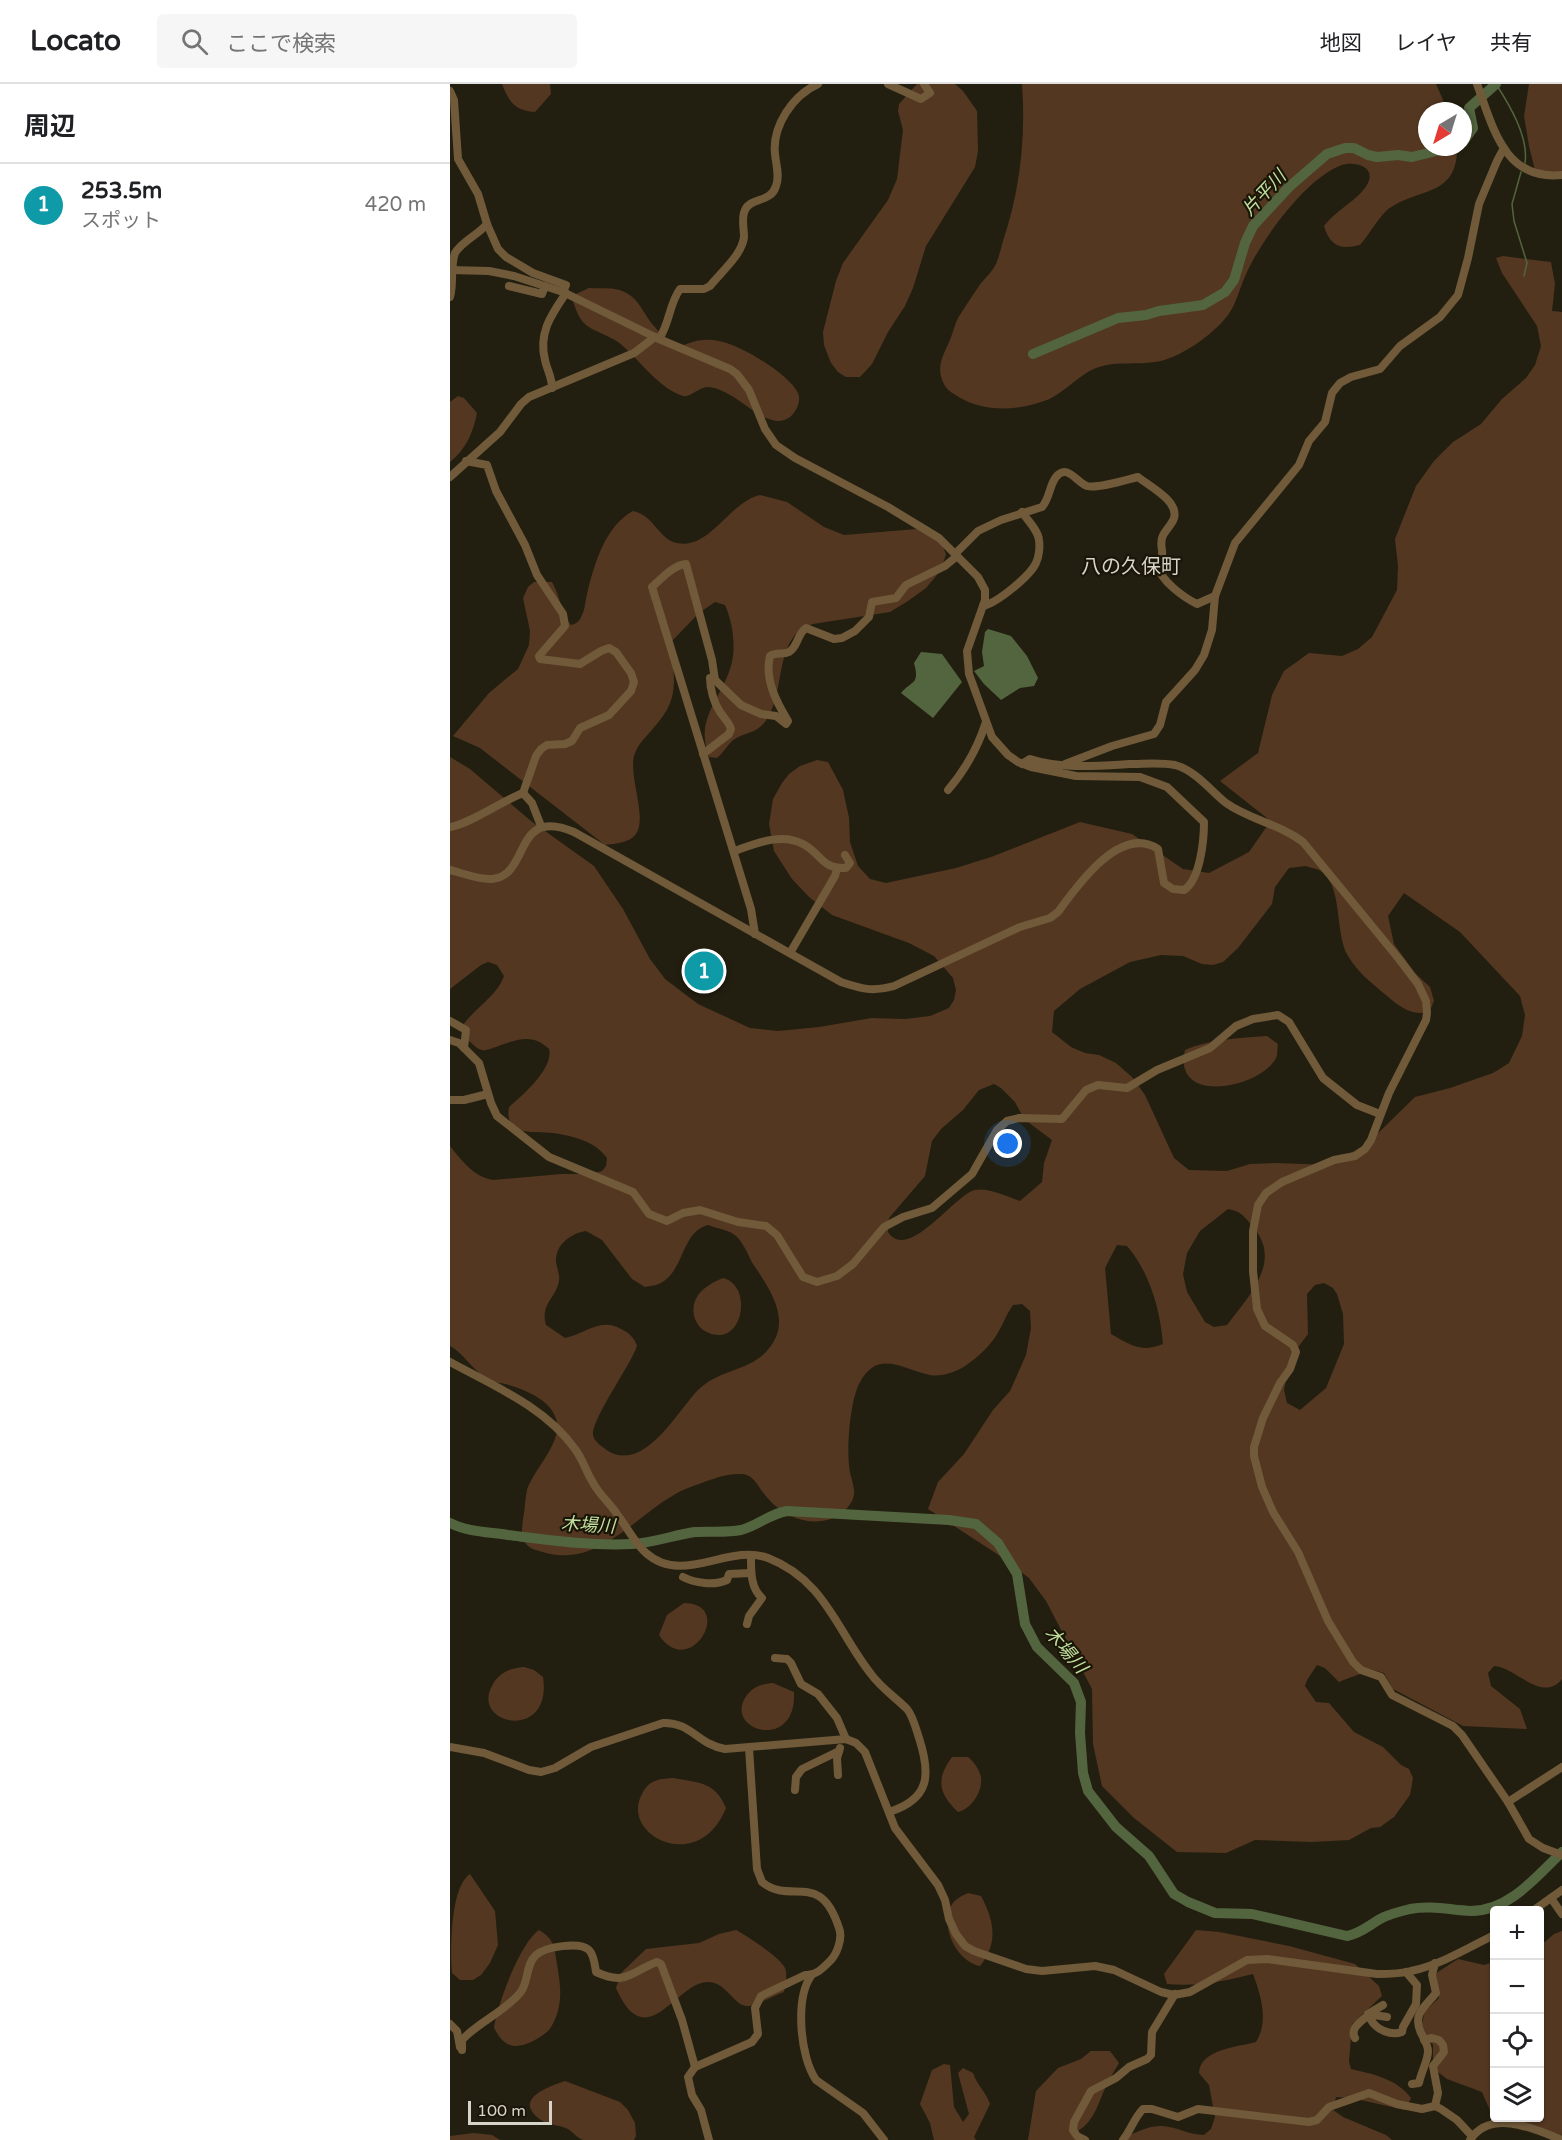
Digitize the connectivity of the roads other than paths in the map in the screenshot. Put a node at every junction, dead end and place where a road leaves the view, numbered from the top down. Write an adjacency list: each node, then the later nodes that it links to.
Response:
1 (818, 84): 14 (street)
2 (888, 84): 3 (street)
3 (924, 84)
4 (1477, 84): 6 (street)
5 (450, 92): 8 (street)
6 (1504, 148): 7 (street); 20 (street)
7 (1562, 175)
8 (487, 224): 9 (street); 12 (street)
9 (451, 270): 11 (street); 13 (street)
10 (509, 286): 11 (street)
11 (546, 286): 12 (street)
12 (565, 292): 14 (street); 15 (street)
13 (450, 297)
14 (657, 338): 15 (street); 19 (street)
15 (552, 388): 16 (street)
16 (466, 461): 17 (street); 28 (street)
17 (450, 477)
18 (1022, 512): 19 (street); 20 (street); 21 (street)
19 (956, 557): 21 (street); 22 (street)
20 (1215, 596): 26 (street)
21 (983, 606): 23 (street)
22 (715, 680): 24 (street); 24 (street)
23 (986, 721): 25 (street); 27 (street)
24 (703, 754): 31 (street)
25 (1023, 764): 26 (street); 36 (street)
26 (1062, 765): 42 (street)
27 (948, 790)
28 (524, 793): 29 (street); 30 (street)
29 (541, 826): 34 (street); 35 (street)
30 (450, 827)
31 (734, 851): 33 (street); 35 (street)
32 (845, 855): 33 (street)
33 (837, 869): 36 (street)
34 (450, 870)
35 (755, 934): 36 (street)
36 (790, 953)
37 (450, 1021): 39 (street)
38 (450, 1040): 39 (street)
39 (464, 1048): 40 (street)
40 (488, 1094): 41 (street); 42 (street)
41 (450, 1100)
42 (1380, 1114): 56 (street)
43 (450, 1362): 44 (street)
44 (751, 1555): 45 (street); 57 (street)
45 (751, 1573): 46 (street); 47 (street)
46 (683, 1577)
47 (747, 1624)
48 (775, 1658): 49 (street)
49 (845, 1739): 51 (street); 52 (street); 57 (street)
50 (450, 1747): 51 (street)
51 (749, 1748): 66 (street)
52 (839, 1751): 54 (street); 55 (street)
53 (1562, 1767): 56 (street)
54 (838, 1775)
55 (795, 1790)
56 (1508, 1802): 58 (street)
57 (889, 1812): 67 (street)
58 (1562, 1855)
59 (1562, 1890): 60 (street)
60 (1551, 1898): 61 (street); 62 (street)
61 (1541, 1906)
62 (1562, 1914)
63 (1490, 1937): 64 (street)
64 (1435, 1963): 65 (street); 69 (street)
65 (1406, 1972): 67 (street); 69 (street)
66 (811, 1976): 76 (street); 81 (street)
67 (1175, 1994): 82 (street)
68 (1383, 2005): 70 (street)
69 (1416, 2016): 70 (street); 73 (street); 75 (street)
70 (1369, 2017): 71 (street); 74 (street)
71 (1387, 2017)
72 (450, 2024): 76 (street)
73 (1408, 2029)
74 (1355, 2038)
75 (1425, 2042): 77 (street); 78 (street)
76 (695, 2067): 80 (street)
77 (1412, 2084)
78 (1435, 2106): 79 (street); 83 (street)
79 (1471, 2138): 84 (street)
80 (709, 2140)
81 (884, 2140)
82 (1085, 2140)
83 (1123, 2140)
84 (1562, 2140)

